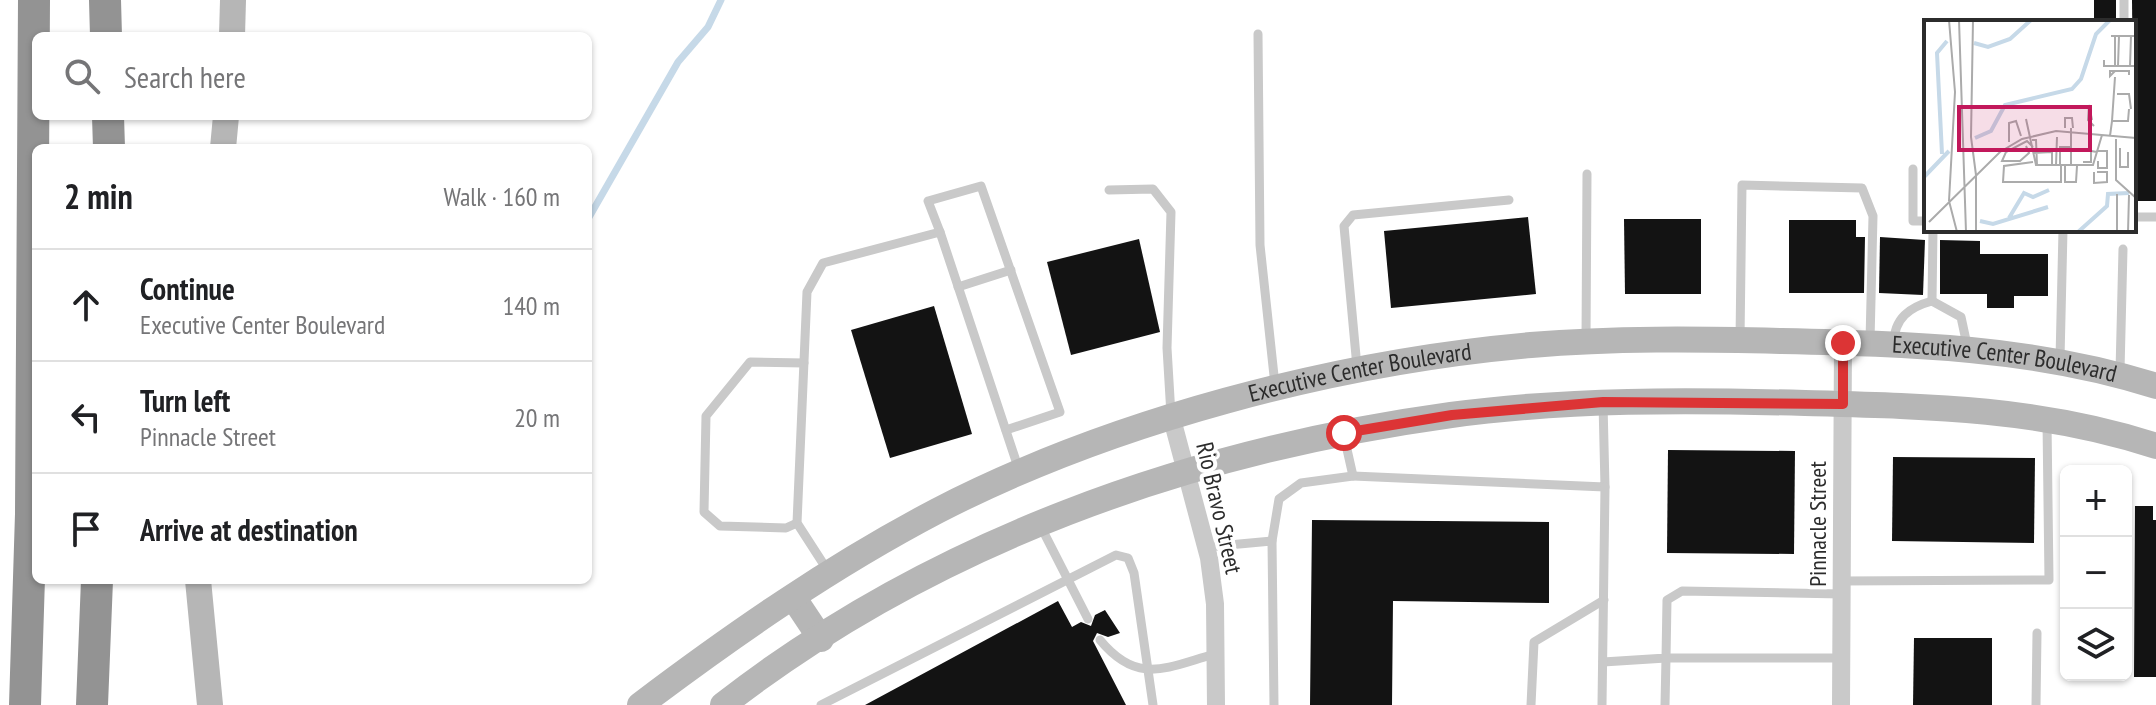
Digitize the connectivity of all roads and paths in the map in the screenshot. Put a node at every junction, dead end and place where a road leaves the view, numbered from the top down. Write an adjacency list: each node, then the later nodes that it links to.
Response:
1 (34, 0): 4 (highway)
2 (105, 0): 5 (highway)
3 (233, 0): 6 (main road)
4 (34, 32)
5 (106, 32)
6 (232, 32)
7 (1258, 34): 37 (lane)
8 (33, 120): 11 (highway)
9 (108, 120): 12 (highway)
10 (226, 120): 13 (main road)
11 (33, 144)
12 (109, 144)
13 (223, 144)
14 (1913, 169): 18 (lane)
15 (1587, 174): 28 (lane)
16 (1109, 190): 40 (lane)
17 (1509, 200): 34 (lane)
18 (1924, 221)
19 (940, 232): 23 (lane); 24 (lane); 33 (lane)
20 (1933, 232): 25 (lane)
21 (2063, 232): 32 (lane)
22 (2123, 249): 35 (lane)
23 (1011, 270): 24 (lane); 42 (lane)
24 (958, 287): 42 (lane)
25 (1932, 301): 30 (lane); 31 (lane)
26 (32, 333): 69 (highway)
27 (1740, 340): 28 (main road, Executive Center Boulevard); 29 (main road, Executive Center Boulevard); 30 (lane)
28 (1586, 342): 34 (main road, Executive Center Boulevard)
29 (1843, 343): 30 (main road, Executive Center Boulevard); 39 (street, Pinnacle Street)
30 (1882, 345): 31 (main road, Executive Center Boulevard)
31 (1967, 349): 32 (main road, Executive Center Boulevard)
32 (2060, 361): 35 (main road, Executive Center Boulevard)
33 (804, 363): 50 (lane); 50 (lane)
34 (1358, 370): 37 (main road, Executive Center Boulevard)
35 (2120, 375): 36 (main road, Executive Center Boulevard)
36 (2156, 386)
37 (1276, 389): 40 (main road, Executive Center Boulevard)
38 (1603, 402): 39 (main road); 43 (main road); 48 (lane)
39 (1843, 404): 41 (main road); 57 (street, Pinnacle Street)
40 (1172, 419): 45 (street, Rio Bravo Street); 46 (main road, Executive Center Boulevard)
41 (2047, 419): 44 (main road); 57 (lane)
42 (1006, 430): 46 (lane)
43 (1344, 433): 45 (main road); 47 (lane)
44 (2156, 446)
45 (1188, 470): 49 (main road); 52 (street, Rio Bravo Street)
46 (1021, 474): 53 (main road, Executive Center Boulevard)
47 (1353, 476): 48 (lane); 51 (lane)
48 (1605, 487): 59 (lane)
49 (1039, 522): 54 (lane); 62 (main road)
50 (797, 523): 53 (lane)
51 (1272, 541): 52 (lane); 77 (lane)
52 (1207, 547): 64 (street, Rio Bravo Street)
53 (830, 574): 58 (main road, Executive Center Boulevard)
54 (1069, 580): 60 (lane); 68 (lane); 74 (lane)
55 (97, 584): 70 (highway)
56 (198, 584): 71 (main road)
57 (1842, 588): 65 (lane); 66 (street, Pinnacle Street)
58 (793, 597): 62 (main road); 72 (main road, Executive Center Boulevard)
59 (1604, 600): 67 (lane); 78 (lane)
60 (1088, 619)
61 (2037, 633): 82 (lane)
62 (821, 639): 73 (main road)
63 (1100, 640): 68 (lane)
64 (1215, 654): 68 (lane); 76 (street, Rio Bravo Street)
65 (1666, 658): 66 (lane); 67 (lane); 80 (lane)
66 (1841, 658): 81 (street, Pinnacle Street)
67 (1603, 662): 79 (lane)
68 (1148, 672): 75 (lane)
69 (25, 705)
70 (92, 705)
71 (210, 705)
72 (640, 705)
73 (723, 705)
74 (821, 705)
75 (1153, 705)
76 (1216, 705)
77 (1274, 705)
78 (1531, 705)
79 (1602, 705)
80 (1665, 705)
81 (1841, 705)
82 (2036, 705)

